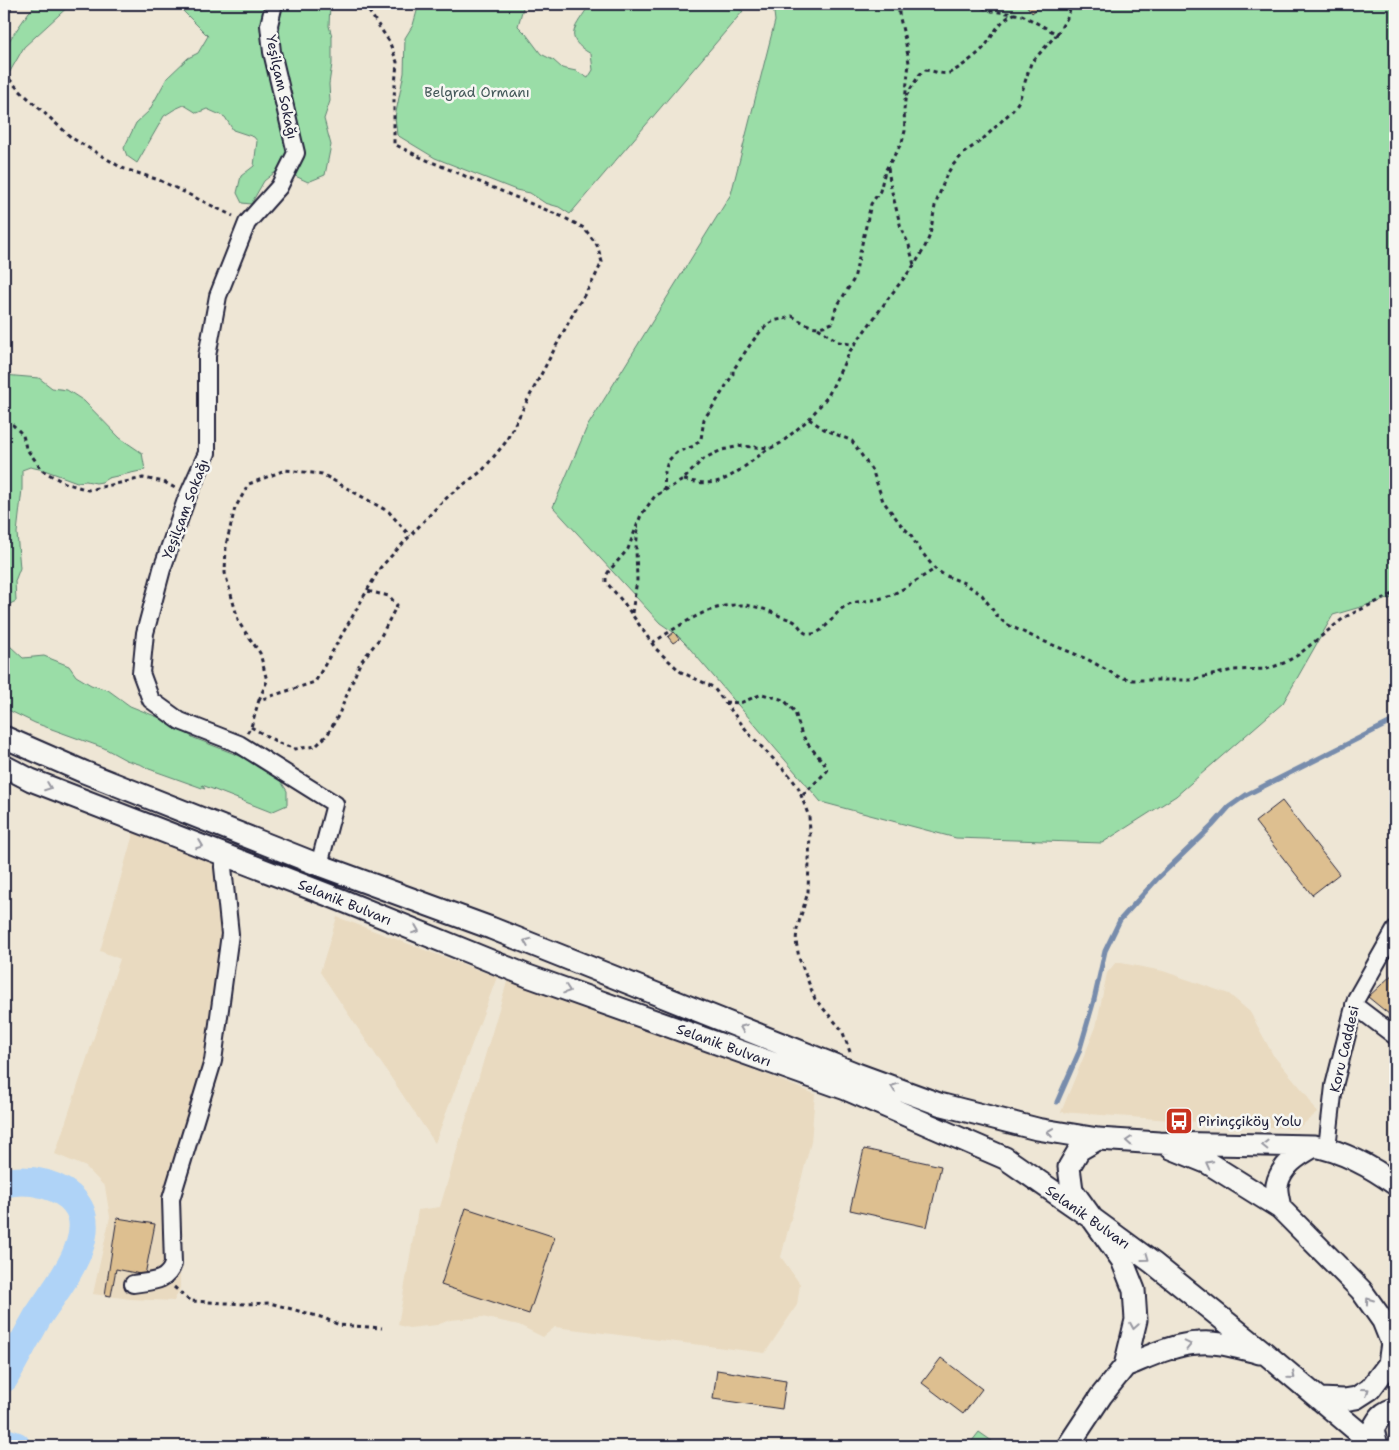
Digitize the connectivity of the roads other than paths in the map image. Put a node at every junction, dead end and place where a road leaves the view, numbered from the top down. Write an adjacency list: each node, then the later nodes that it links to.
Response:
1 (274, 4): 5 (street, Yeşilçam Sokağı)
2 (4, 736): 5 (main road, Selanik Bulvarı)
3 (4, 766): 4 (main road, Selanik Bulvarı, one-way to 4)
4 (226, 856): 14 (main road, Selanik Bulvarı, one-way to 14); 15 (street)
5 (319, 865): 9 (main road, Selanik Bulvarı, one-way to 5)
6 (1395, 930): 7 (street, Koru Caddesi)
7 (1354, 1005): 8 (street); 11 (street, Koru Caddesi)
8 (1395, 1036)
9 (1098, 1139): 10 (main road, Selanik Bulvarı, one-way to 9); 14 (main road)
10 (1159, 1143): 11 (main road, Selanik Bulvarı, one-way to 10); 13 (main road, one-way to 10)
11 (1320, 1147): 12 (main road); 13 (main road)
12 (1395, 1184)
13 (1280, 1208): 16 (main road, one-way to 13)
14 (1092, 1219): 17 (main road, Selanik Bulvarı, one-way to 17); 18 (main road, one-way to 18)
15 (132, 1284)
16 (1394, 1347): 19 (main road, one-way to 16)
17 (1266, 1354): 18 (main road, one-way to 17); 19 (main road, Selanik Bulvarı, one-way to 19)
18 (1125, 1366): 21 (main road)
19 (1319, 1399): 22 (main road, Selanik Bulvarı)
20 (1395, 1409): 22 (main road)
21 (1068, 1446)
22 (1376, 1446)

